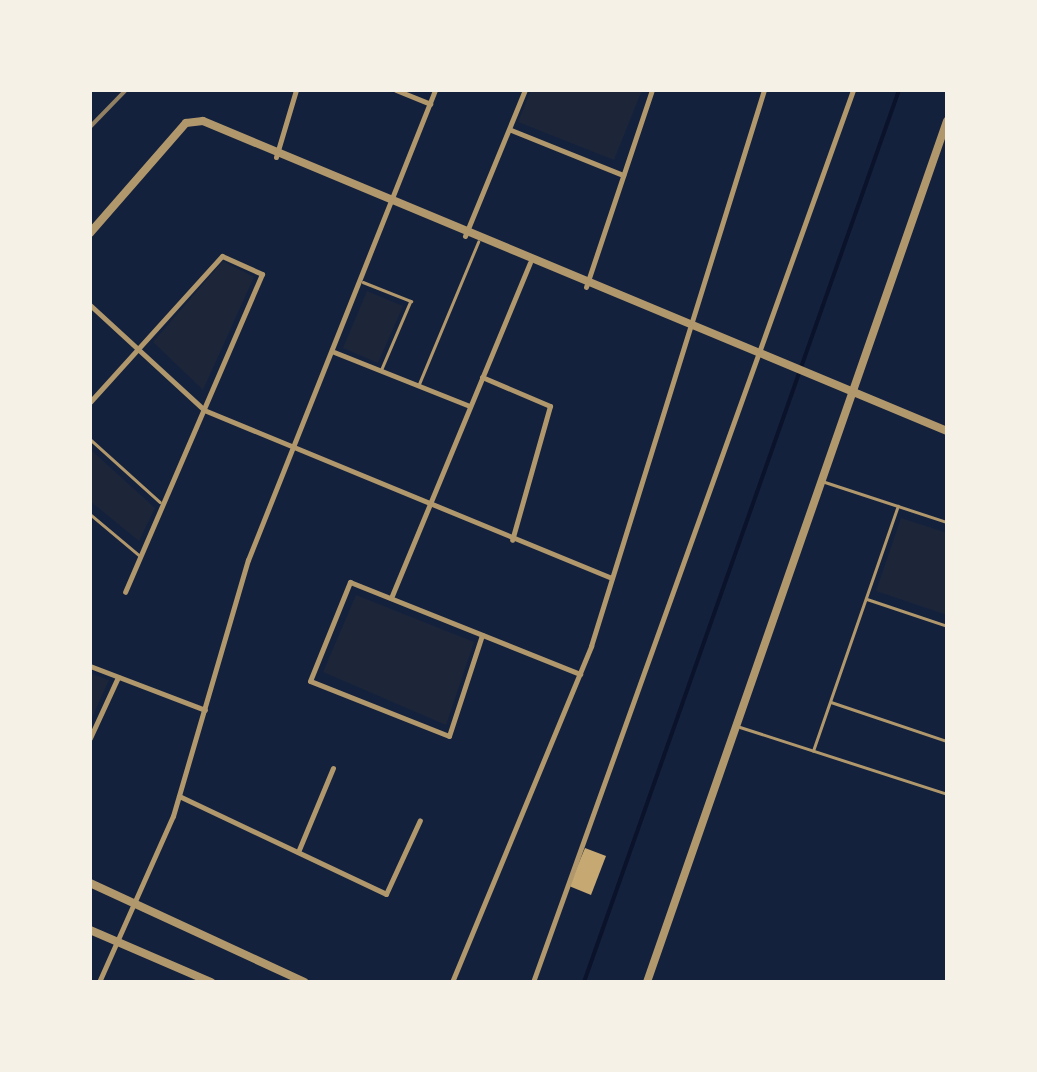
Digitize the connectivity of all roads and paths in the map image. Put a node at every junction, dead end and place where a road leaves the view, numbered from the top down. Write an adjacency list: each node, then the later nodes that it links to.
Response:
1 (296, 90): 12 (street)
2 (396, 90): 8 (street)
3 (435, 90): 8 (street)
4 (525, 90): 10 (street)
5 (652, 90): 13 (street)
6 (764, 90): 22 (street)
7 (853, 90): 25 (street)
8 (430, 104): 14 (street)
9 (947, 121): 11 (street)
10 (511, 130): 13 (street); 16 (street)
11 (944, 141): 29 (street)
12 (276, 157): 14 (street); 15 (street)
13 (623, 175): 20 (street)
14 (394, 207): 16 (street); 19 (street)
15 (90, 233)
16 (465, 236): 17 (street)
17 (478, 242): 18 (street); 28 (lane)
18 (530, 264): 20 (street); 27 (street)
19 (363, 282): 24 (street); 26 (lane)
20 (586, 287): 22 (street)
21 (90, 305): 23 (street)
22 (689, 330): 25 (street); 45 (street)
23 (136, 348): 30 (street); 32 (street); 32 (street)
24 (334, 352): 26 (street); 36 (street)
25 (760, 360): 29 (street); 73 (street)
26 (382, 370): 28 (street)
27 (482, 377): 31 (street); 43 (street)
28 (418, 385): 31 (street)
29 (853, 398): 34 (street); 37 (street)
30 (90, 402)
31 (470, 406): 39 (street)
32 (204, 410): 36 (street); 38 (street)
33 (947, 416): 34 (street)
34 (945, 430)
35 (90, 439): 38 (lane)
36 (294, 450): 39 (street); 55 (street)
37 (824, 482): 40 (lane); 56 (street)
38 (163, 505): 44 (street)
39 (429, 505): 43 (street); 47 (street)
40 (898, 506): 42 (lane); 48 (lane)
41 (90, 514): 44 (lane)
42 (947, 522)
43 (512, 540): 45 (street)
44 (140, 556): 46 (street)
45 (612, 578): 52 (street)
46 (126, 592)
47 (390, 598): 50 (street); 50 (street)
48 (866, 599): 49 (lane); 54 (lane)
49 (947, 626)
50 (482, 635): 52 (street)
51 (90, 666): 53 (street)
52 (580, 674): 72 (street)
53 (118, 676): 55 (street); 57 (street)
54 (830, 702): 58 (lane); 59 (lane)
55 (205, 710): 62 (street)
56 (738, 726): 59 (lane); 74 (street)
57 (90, 738)
58 (947, 741)
59 (813, 751): 61 (lane)
60 (333, 768): 64 (street)
61 (947, 794)
62 (180, 796): 64 (street); 66 (street)
63 (420, 820): 64 (street)
64 (298, 852)
65 (90, 884): 66 (street)
66 (132, 903): 68 (street); 71 (street)
67 (90, 930): 68 (street)
68 (116, 942): 69 (street); 70 (street)
69 (98, 982)
70 (211, 982)
71 (304, 982)
72 (452, 982)
73 (533, 982)
74 (647, 982)

